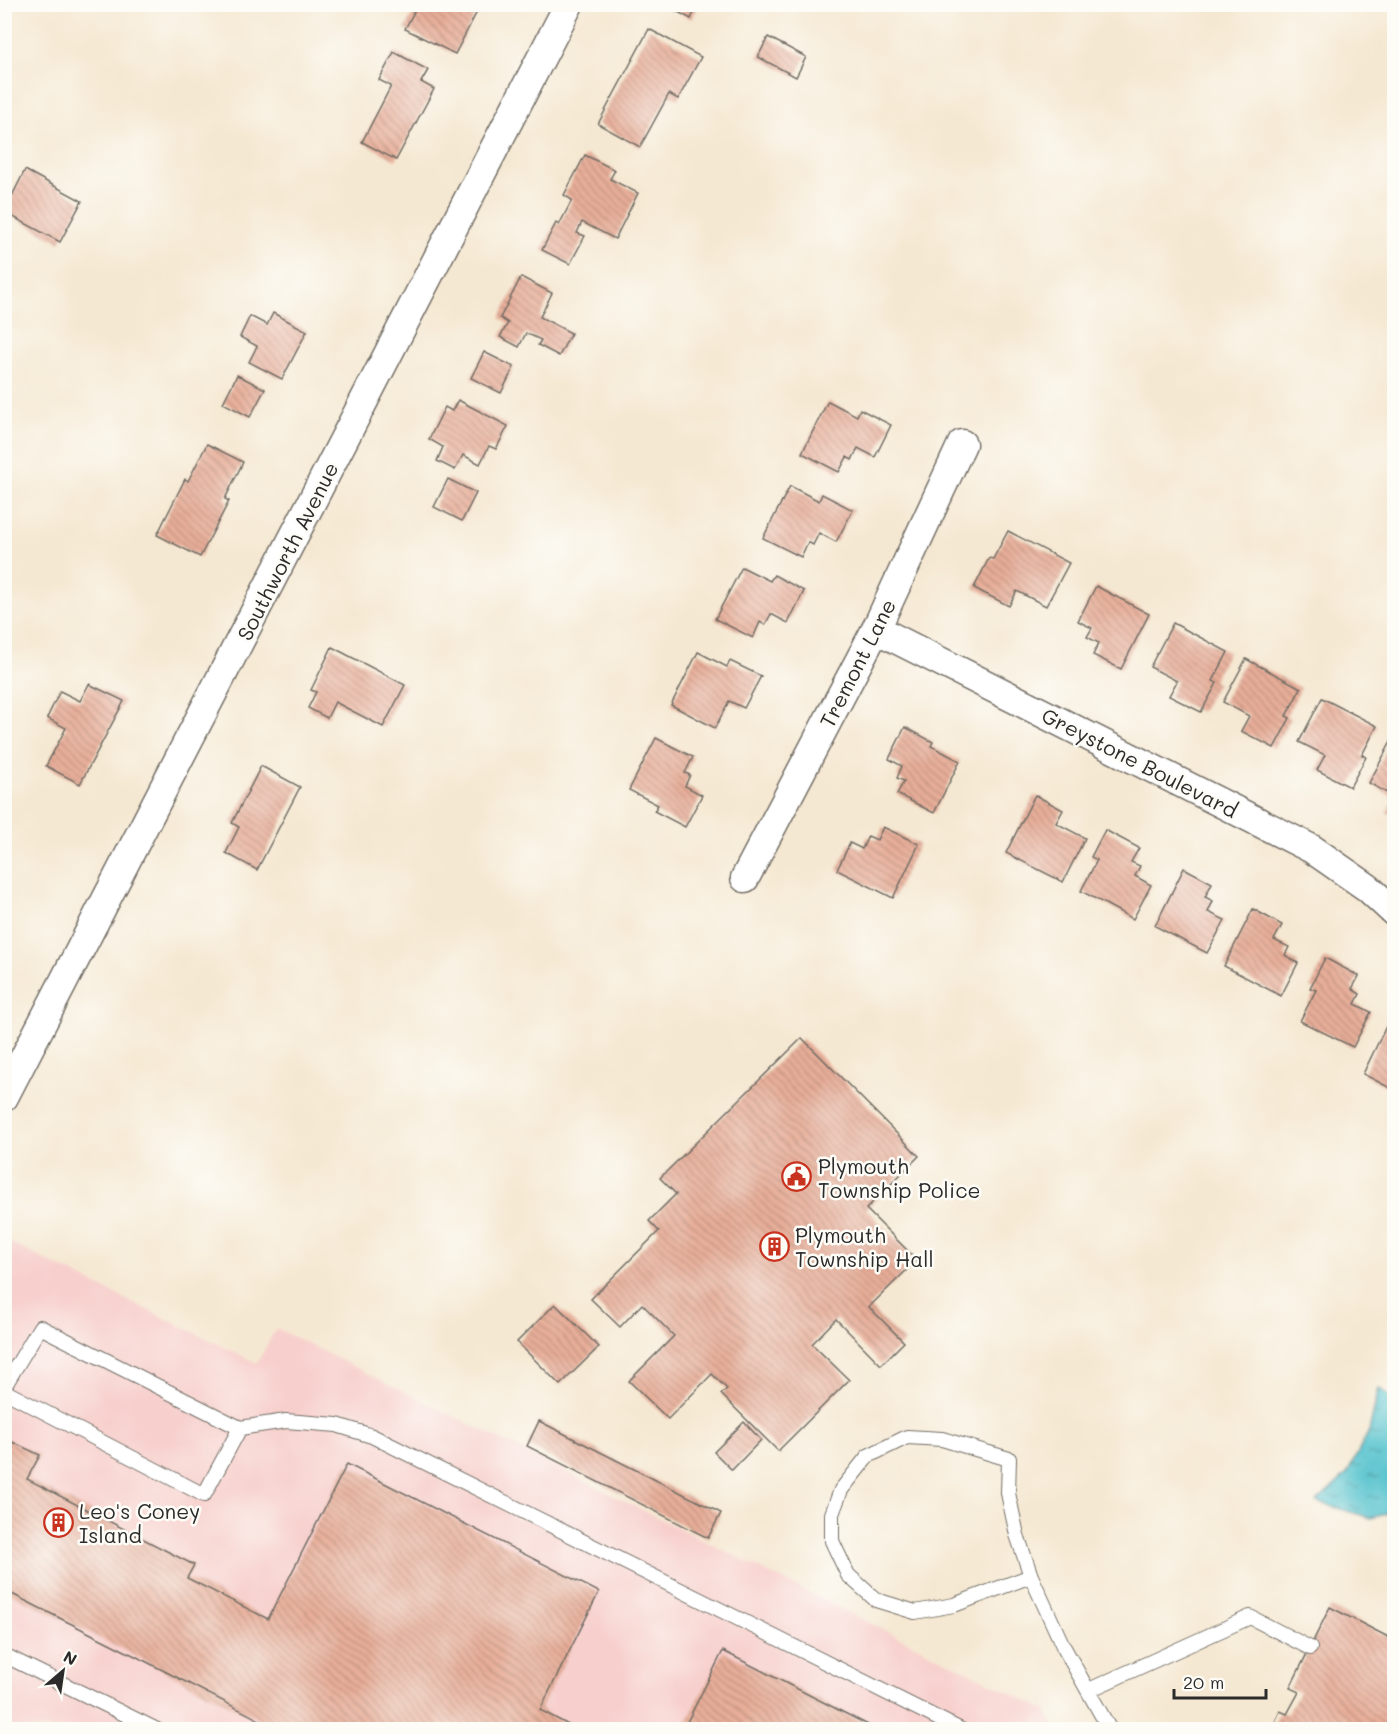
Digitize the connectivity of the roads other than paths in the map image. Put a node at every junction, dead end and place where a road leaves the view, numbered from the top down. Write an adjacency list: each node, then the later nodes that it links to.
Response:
1 (569, 4): 6 (street, Southworth Avenue)
2 (962, 444): 3 (street, Tremont Lane)
3 (876, 629): 4 (street, Tremont Lane); 5 (street, Greystone Boulevard)
4 (745, 878)
5 (1395, 912)
6 (4, 1097)
7 (4, 1389): 8 (lane); 8 (lane)
8 (240, 1428): 14 (lane)
9 (1031, 1576): 9 (lane); 12 (lane)
10 (1310, 1648): 12 (lane)
11 (4, 1655): 13 (lane)
12 (1089, 1689): 15 (lane)
13 (157, 1730)
14 (961, 1730)
15 (1110, 1730)

